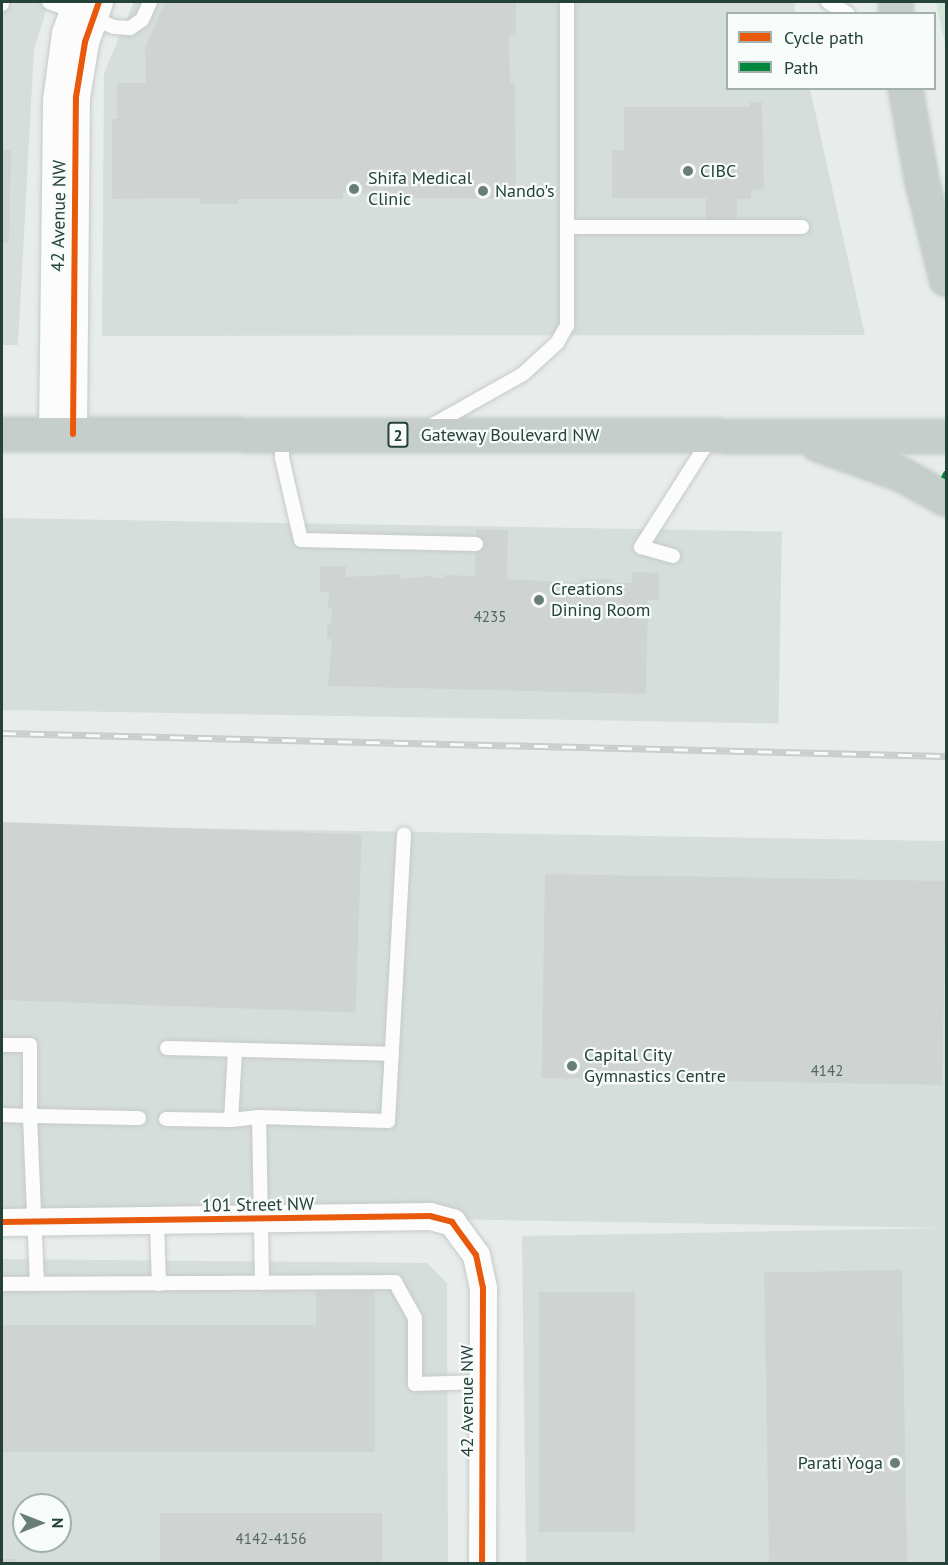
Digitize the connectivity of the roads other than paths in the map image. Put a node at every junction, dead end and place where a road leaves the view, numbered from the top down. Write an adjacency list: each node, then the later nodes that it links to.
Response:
1 (150, 2): 4 (lane)
2 (567, 2): 7 (lane)
3 (828, 2): 5 (lane)
4 (78, 7): 11 (street, 42 Avenue NW)
5 (845, 12)
6 (904, 94): 9 (highway)
7 (569, 227): 8 (lane); 12 (lane)
8 (802, 227)
9 (946, 279)
10 (2, 434): 11 (highway, Gateway Boulevard NW / 2)
11 (63, 434): 14 (highway, Gateway Boulevard NW / 2)
12 (414, 435): 13 (highway, Gateway Boulevard NW / 2); 14 (highway, Gateway Boulevard NW / 2)
13 (712, 435): 15 (highway, Gateway Boulevard NW / 2); 19 (lane)
14 (282, 436): 18 (lane)
15 (795, 436): 16 (highway, Gateway Boulevard NW / 2); 17 (highway)
16 (946, 436)
17 (946, 499)
18 (476, 544)
19 (673, 556)
20 (404, 834): 24 (lane)
21 (2, 1045): 26 (lane)
22 (167, 1048): 23 (lane)
23 (235, 1051): 24 (lane); 30 (lane)
24 (392, 1054): 27 (lane)
25 (2, 1115): 26 (lane)
26 (30, 1116): 28 (lane); 31 (lane)
27 (259, 1117): 30 (lane); 32 (lane)
28 (139, 1118)
29 (166, 1119): 30 (lane)
30 (231, 1120)
31 (36, 1221): 33 (street, 101 Street NW); 34 (street, 101 Street NW); 38 (lane)
32 (263, 1221): 34 (street, 101 Street NW); 35 (street, 101 Street NW); 36 (lane)
33 (2, 1222)
34 (157, 1222): 39 (lane)
35 (469, 1241): 40 (street, 42 Avenue NW)
36 (262, 1283): 39 (lane); 40 (lane)
37 (2, 1284): 38 (lane)
38 (37, 1284): 39 (lane)
39 (159, 1284)
40 (482, 1382): 41 (street, 42 Avenue NW)
41 (482, 1563)

